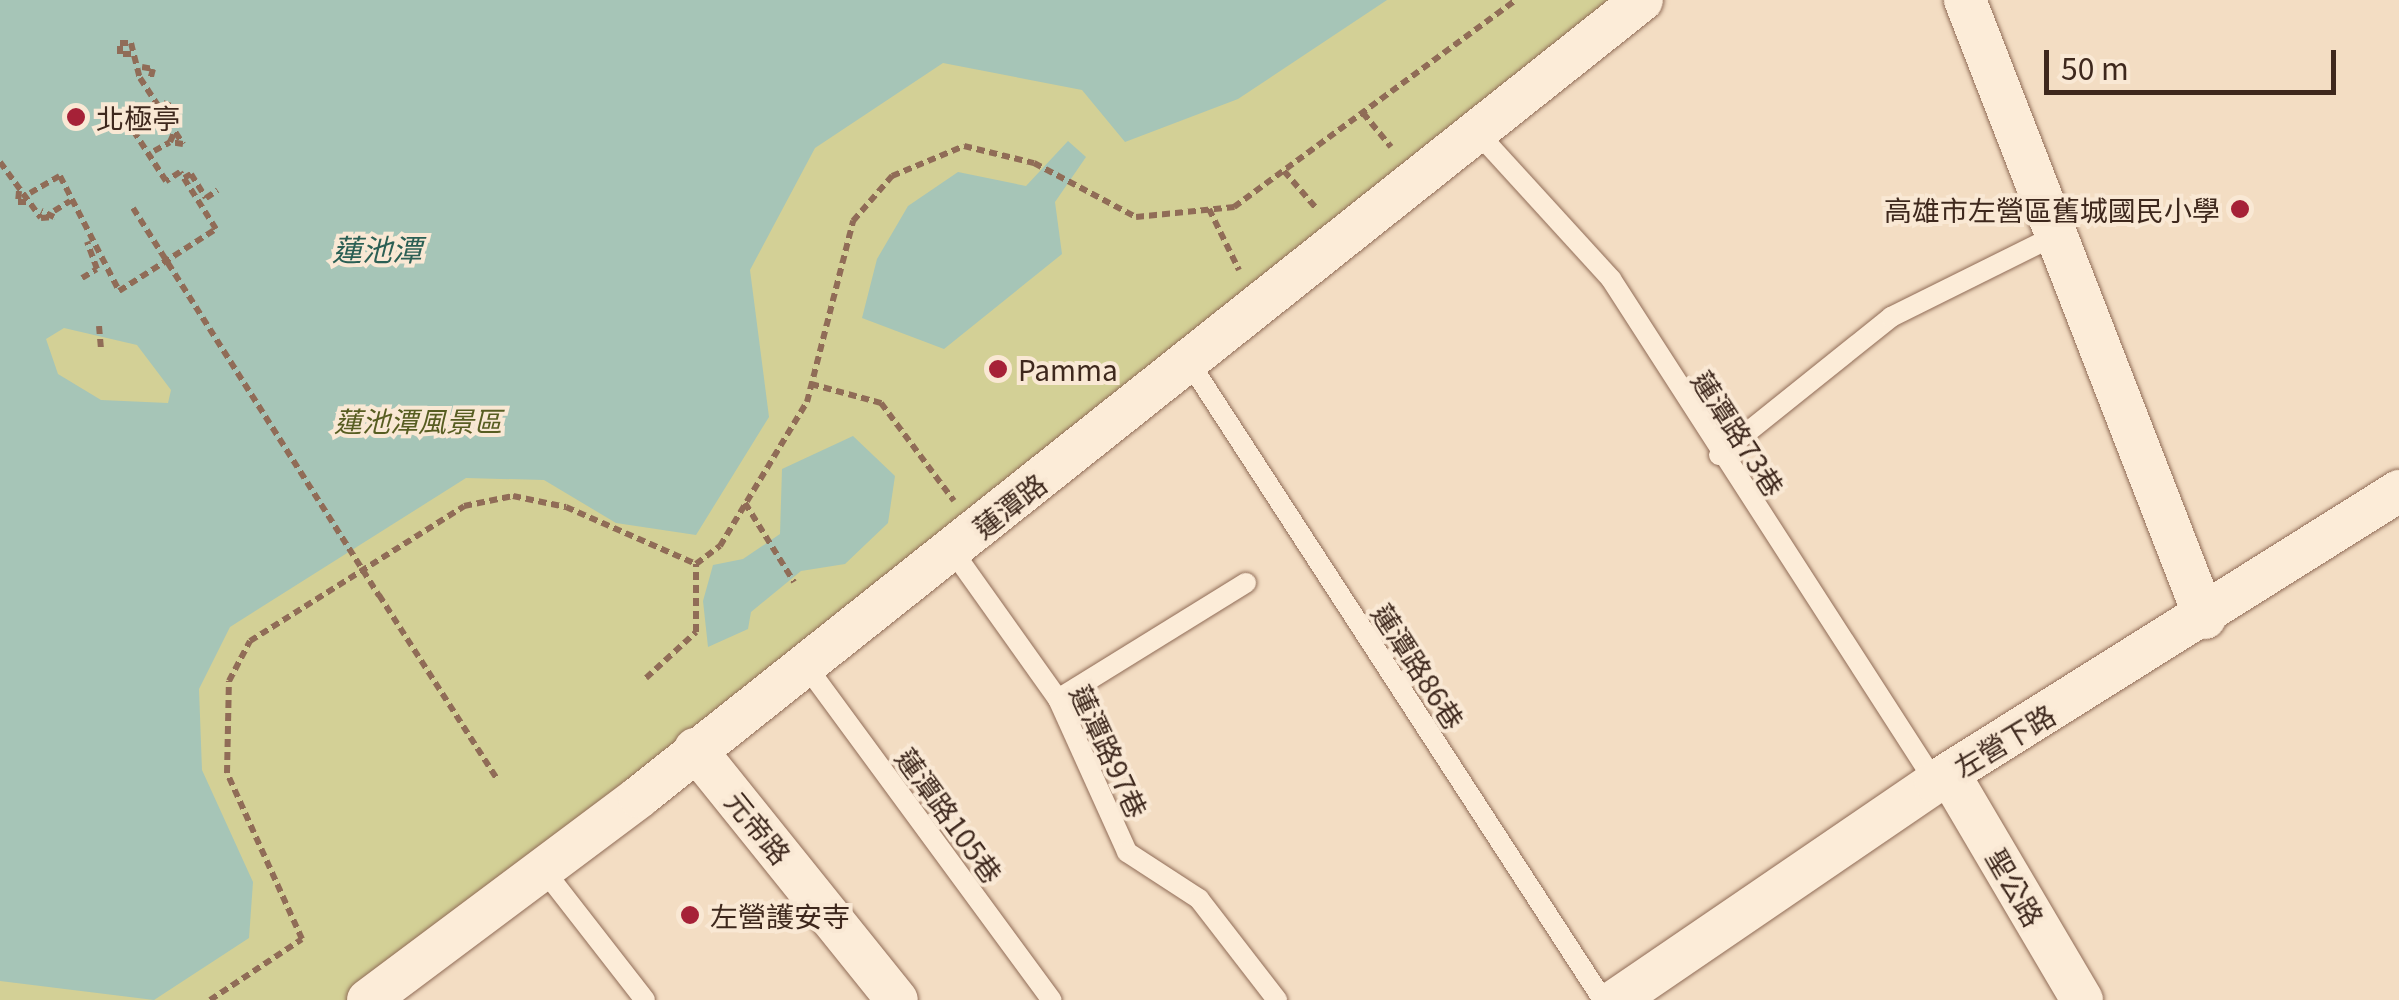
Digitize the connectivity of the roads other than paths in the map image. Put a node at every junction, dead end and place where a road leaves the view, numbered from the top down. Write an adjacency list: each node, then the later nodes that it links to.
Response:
1 (1642, 0): 3 (street, 蓮潭路)
2 (1965, 0): 4 (street)
3 (1475, 130): 5 (street, 蓮潭路); 6 (lane, 蓮潭路73巷)
4 (2058, 234): 6 (lane); 10 (street)
5 (1190, 362): 8 (street, 蓮潭路); 21 (lane, 蓮潭路86巷)
6 (1719, 456): 14 (lane, 蓮潭路73巷)
7 (2399, 492): 10 (street, 左營下路)
8 (952, 550): 11 (street, 蓮潭路); 12 (lane, 蓮潭路97巷)
9 (1246, 583): 12 (lane)
10 (2205, 618): 14 (street, 左營下路)
11 (804, 662): 13 (street, 蓮潭路); 19 (lane, 蓮潭路105巷)
12 (1058, 699): 20 (lane, 蓮潭路97巷)
13 (695, 749): 15 (street, 蓮潭路); 18 (street, 元帝路)
14 (1942, 778): 22 (street, 左營下路); 23 (street, 聖公路)
15 (543, 869): 16 (street, 蓮潭路); 17 (lane)
16 (369, 1000)
17 (644, 1000)
18 (897, 1000)
19 (1052, 1000)
20 (1276, 1000)
21 (1603, 1000)
22 (1616, 1000)
23 (2082, 1000)

